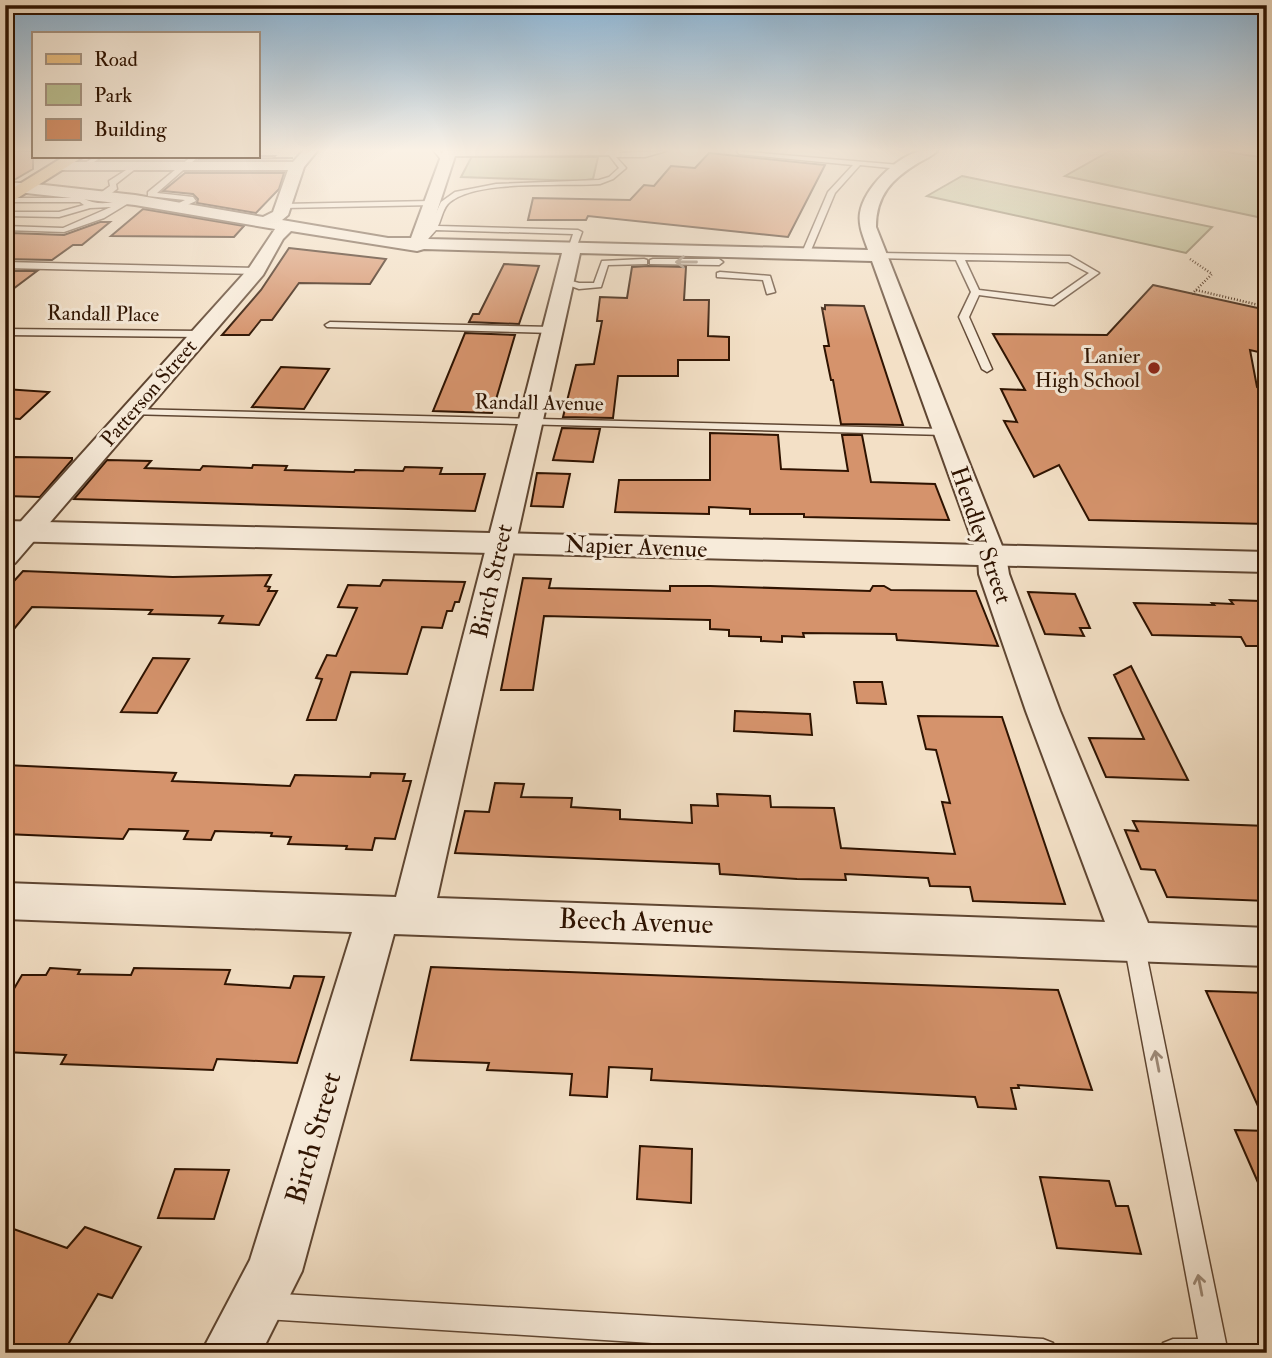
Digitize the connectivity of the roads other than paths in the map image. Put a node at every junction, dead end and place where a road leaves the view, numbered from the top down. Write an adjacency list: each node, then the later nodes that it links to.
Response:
1 (104, 214): 10 (lane)
2 (246, 214): 9 (street)
3 (280, 214): 9 (street, Patterson Street)
4 (316, 214): 9 (lane)
5 (427, 214): 12 (street)
6 (439, 214): 11 (lane)
7 (822, 214): 14 (lane)
8 (867, 214): 16 (street, Hendley Street)
9 (279, 218): 12 (street); 21 (street, Patterson Street)
10 (5, 228)
11 (433, 228): 12 (lane); 13 (lane)
12 (417, 246): 13 (street)
13 (572, 249): 15 (street); 22 (street, Birch Street)
14 (805, 255): 16 (street); 18 (street)
15 (620, 256): 18 (street); 18 (lane, one-way to 15); 22 (lane)
16 (878, 256): 19 (lane); 32 (street, Hendley Street)
17 (5, 257): 20 (lane)
18 (719, 257): 23 (lane)
19 (958, 257): 24 (lane); 24 (lane)
20 (5, 265): 21 (lane)
21 (257, 271): 28 (street, Patterson Street)
22 (564, 282): 26 (street, Birch Street)
23 (770, 292)
24 (976, 292): 29 (lane)
25 (330, 325): 26 (lane)
26 (553, 330): 31 (street, Birch Street)
27 (5, 332): 28 (lane, Randall Place)
28 (200, 334): 30 (street, Patterson Street)
29 (987, 369)
30 (131, 412): 31 (lane, Randall Avenue); 33 (street, Patterson Street)
31 (531, 422): 32 (lane, Randall Avenue); 34 (street, Birch Street)
32 (945, 432): 35 (street, Hendley Street)
33 (16, 532): 34 (street, Napier Avenue); 36 (street, Patterson Street)
34 (501, 543): 35 (street, Napier Avenue); 39 (street, Birch Street)
35 (992, 556): 37 (street, Napier Avenue); 40 (street, Hendley Street)
36 (5, 557)
37 (1267, 562)
38 (5, 901): 39 (street, Beech Avenue)
39 (396, 914): 40 (street, Beech Avenue); 42 (street, Birch Street)
40 (1134, 942): 41 (street, Beech Avenue); 44 (lane, one-way to 40)
41 (1267, 947)
42 (256, 1305): 43 (lane); 45 (street, Birch Street)
43 (994, 1351): 46 (lane)
44 (1214, 1352): 47 (lane)
45 (230, 1353)
46 (1043, 1353)
47 (1172, 1353)

